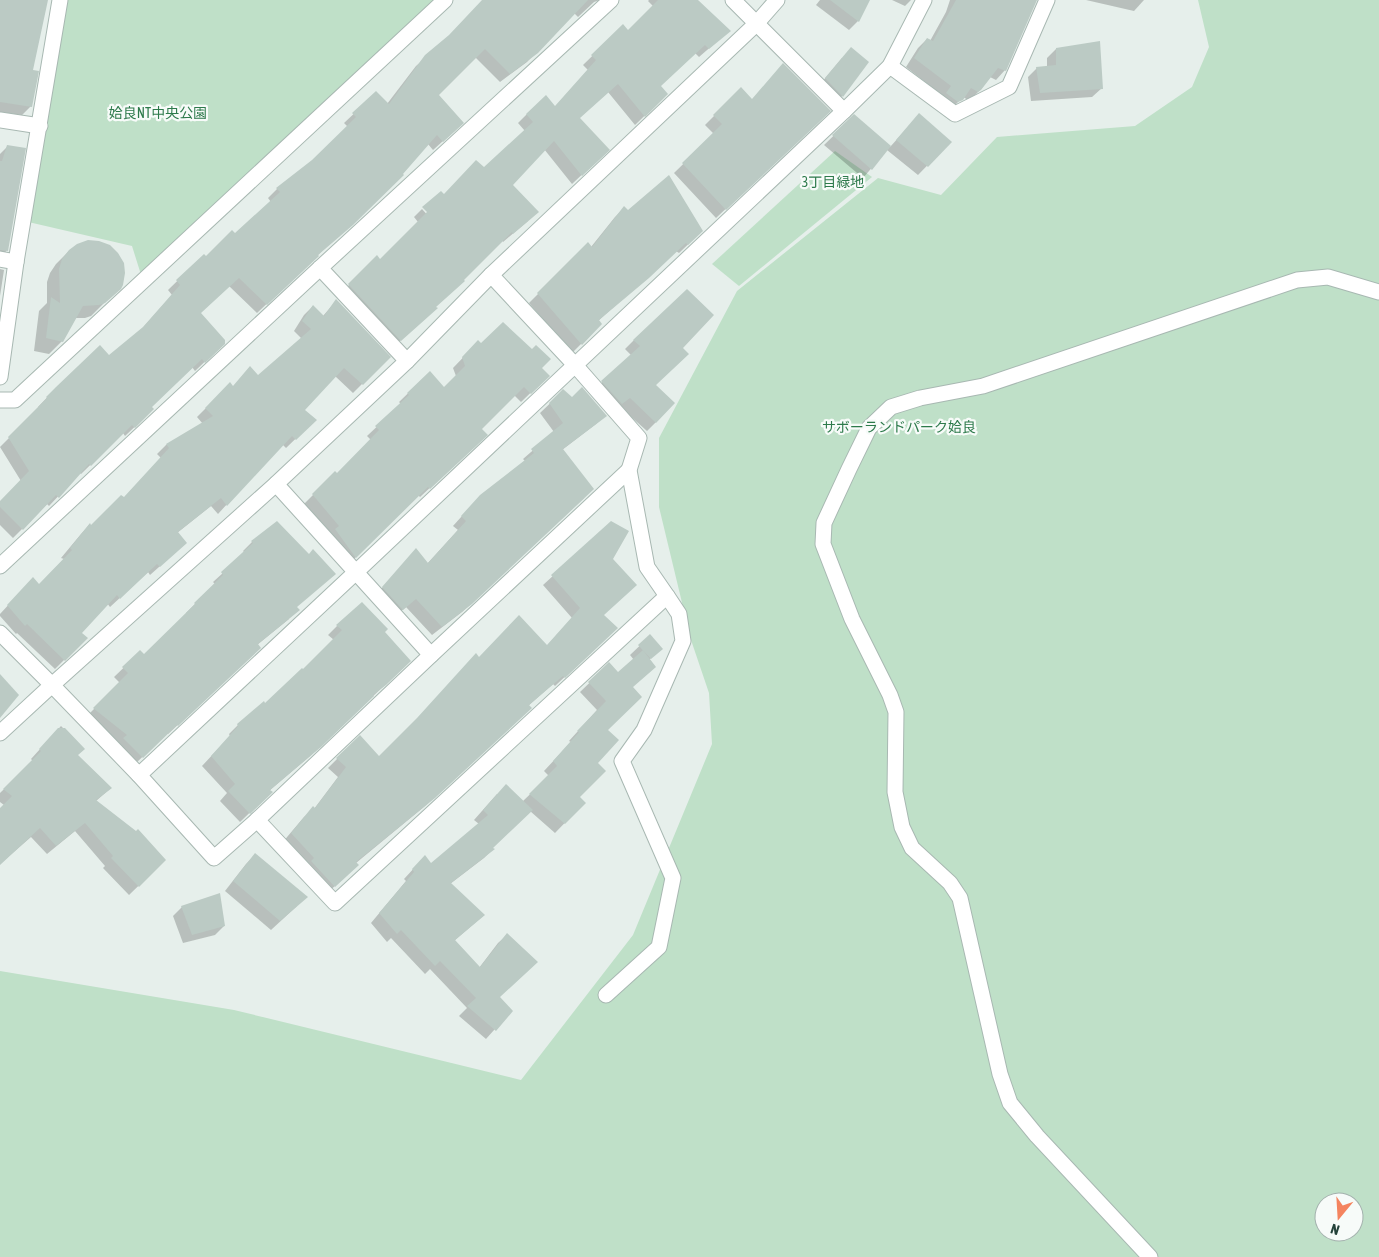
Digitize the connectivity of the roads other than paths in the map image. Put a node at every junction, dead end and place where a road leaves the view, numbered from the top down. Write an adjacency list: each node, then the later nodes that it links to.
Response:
1 (60, 0): 12 (street)
2 (445, 0): 21 (street)
3 (611, 0): 15 (street)
4 (733, 0): 8 (street)
5 (777, 0): 8 (street)
6 (924, 0): 9 (street)
7 (1047, 0): 9 (street)
8 (756, 24): 10 (street); 16 (street)
9 (890, 66): 10 (street)
10 (844, 111): 19 (street)
11 (0, 120): 12 (street)
12 (40, 126): 14 (street)
13 (0, 259): 14 (street)
14 (16, 262): 20 (street)
15 (320, 268): 18 (street); 24 (street)
16 (491, 275): 18 (street); 19 (street)
17 (1379, 292): 34 (street)
18 (407, 361): 23 (street)
19 (575, 365): 22 (street); 25 (street)
20 (0, 377)
21 (0, 400)
22 (629, 470): 26 (street); 28 (street)
23 (276, 484): 25 (street); 29 (street)
24 (0, 566)
25 (356, 572): 28 (street); 31 (street)
26 (667, 596): 32 (street); 33 (street)
27 (0, 633): 29 (street)
28 (431, 655): 32 (street)
29 (52, 685): 30 (street); 31 (street)
30 (0, 733)
31 (139, 775): 32 (street)
32 (257, 820)
33 (606, 995)
34 (1150, 1257)

